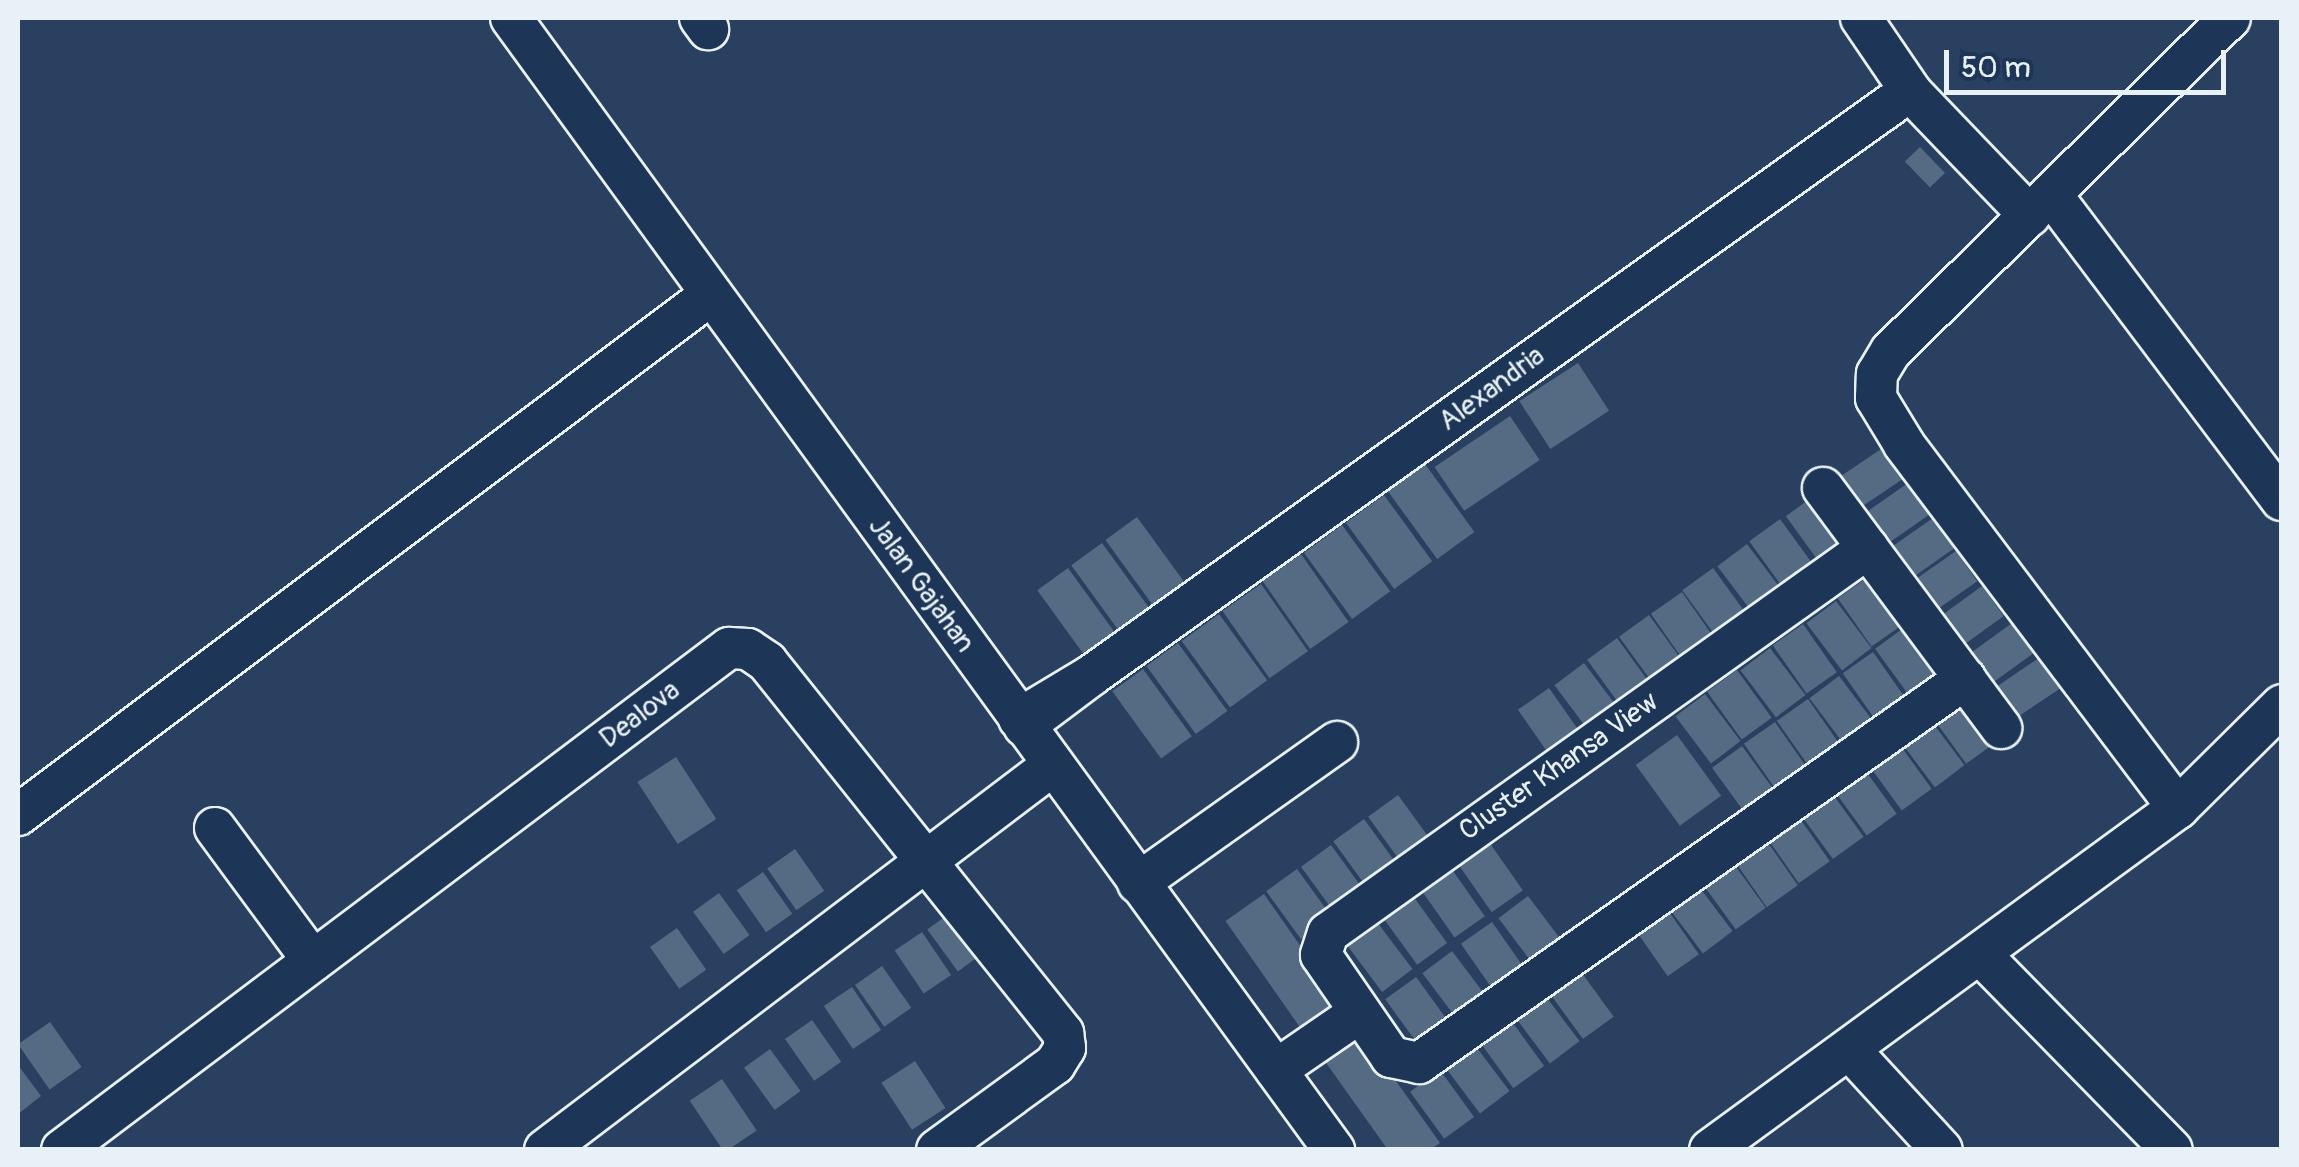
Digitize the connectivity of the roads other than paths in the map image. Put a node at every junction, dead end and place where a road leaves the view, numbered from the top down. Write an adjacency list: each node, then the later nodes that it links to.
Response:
1 (511, 18): 6 (street, Jalan Gajahan)
2 (1861, 18): 5 (street)
3 (2230, 18): 5 (street)
4 (1893, 103): 11 (street, Alexandria)
5 (2040, 205): 8 (street); 16 (street)
6 (710, 296): 11 (street, Jalan Gajahan); 17 (street)
7 (1823, 488): 9 (street)
8 (2282, 500)
9 (1868, 548): 10 (street); 23 (street, Cluster Khansa View)
10 (1966, 679): 12 (street); 23 (street, Cluster Khansa View)
11 (1022, 723): 15 (street, Jalan Gajahan)
12 (2001, 728)
13 (2273, 729): 16 (street)
14 (1337, 742): 20 (street)
15 (1053, 765): 19 (street); 20 (street, Jalan Gajahan)
16 (2178, 808): 21 (street)
17 (18, 816)
18 (214, 828): 22 (street)
19 (931, 860): 22 (street, Dealova); 28 (street); 29 (street, Dealova)
20 (1138, 883): 25 (street, Jalan Gajahan)
21 (1980, 954): 24 (street); 32 (street)
22 (313, 961): 27 (street, Dealova)
23 (1359, 1013): 25 (street)
24 (1850, 1049): 26 (street); 31 (street)
25 (1276, 1070): 30 (street, Jalan Gajahan)
26 (1721, 1147)
27 (62, 1150)
28 (545, 1150)
29 (937, 1150)
30 (1334, 1150)
31 (1942, 1150)
32 (2172, 1150)

